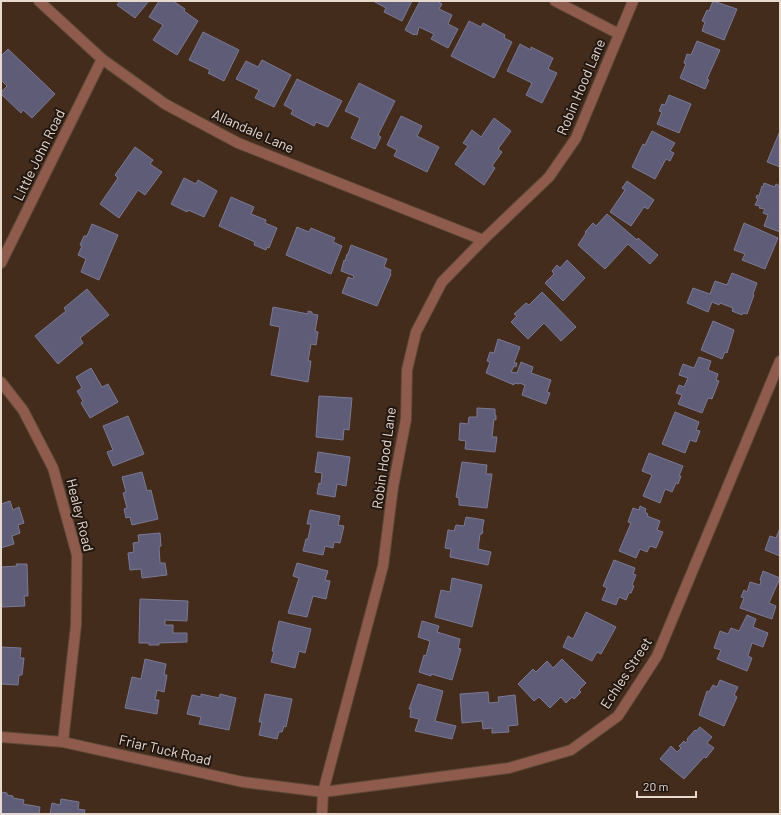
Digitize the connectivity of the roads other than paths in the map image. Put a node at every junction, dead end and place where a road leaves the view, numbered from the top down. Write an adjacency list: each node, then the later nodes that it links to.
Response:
1 (39, 1): 5 (street, Allandale Lane)
2 (555, 1): 4 (street)
3 (633, 1): 4 (street, Robin Hood Lane)
4 (619, 34): 6 (street, Robin Hood Lane)
5 (102, 60): 6 (street, Allandale Lane); 7 (street, Little John Road)
6 (483, 240): 12 (street, Robin Hood Lane)
7 (1, 263)
8 (780, 361): 12 (street, Echles Street)
9 (1, 382): 11 (street, Healey Road)
10 (1, 737): 11 (street, Friar Tuck Road)
11 (63, 742): 12 (street, Friar Tuck Road)
12 (322, 792): 13 (street, Robin Hood Lane)
13 (322, 814)

